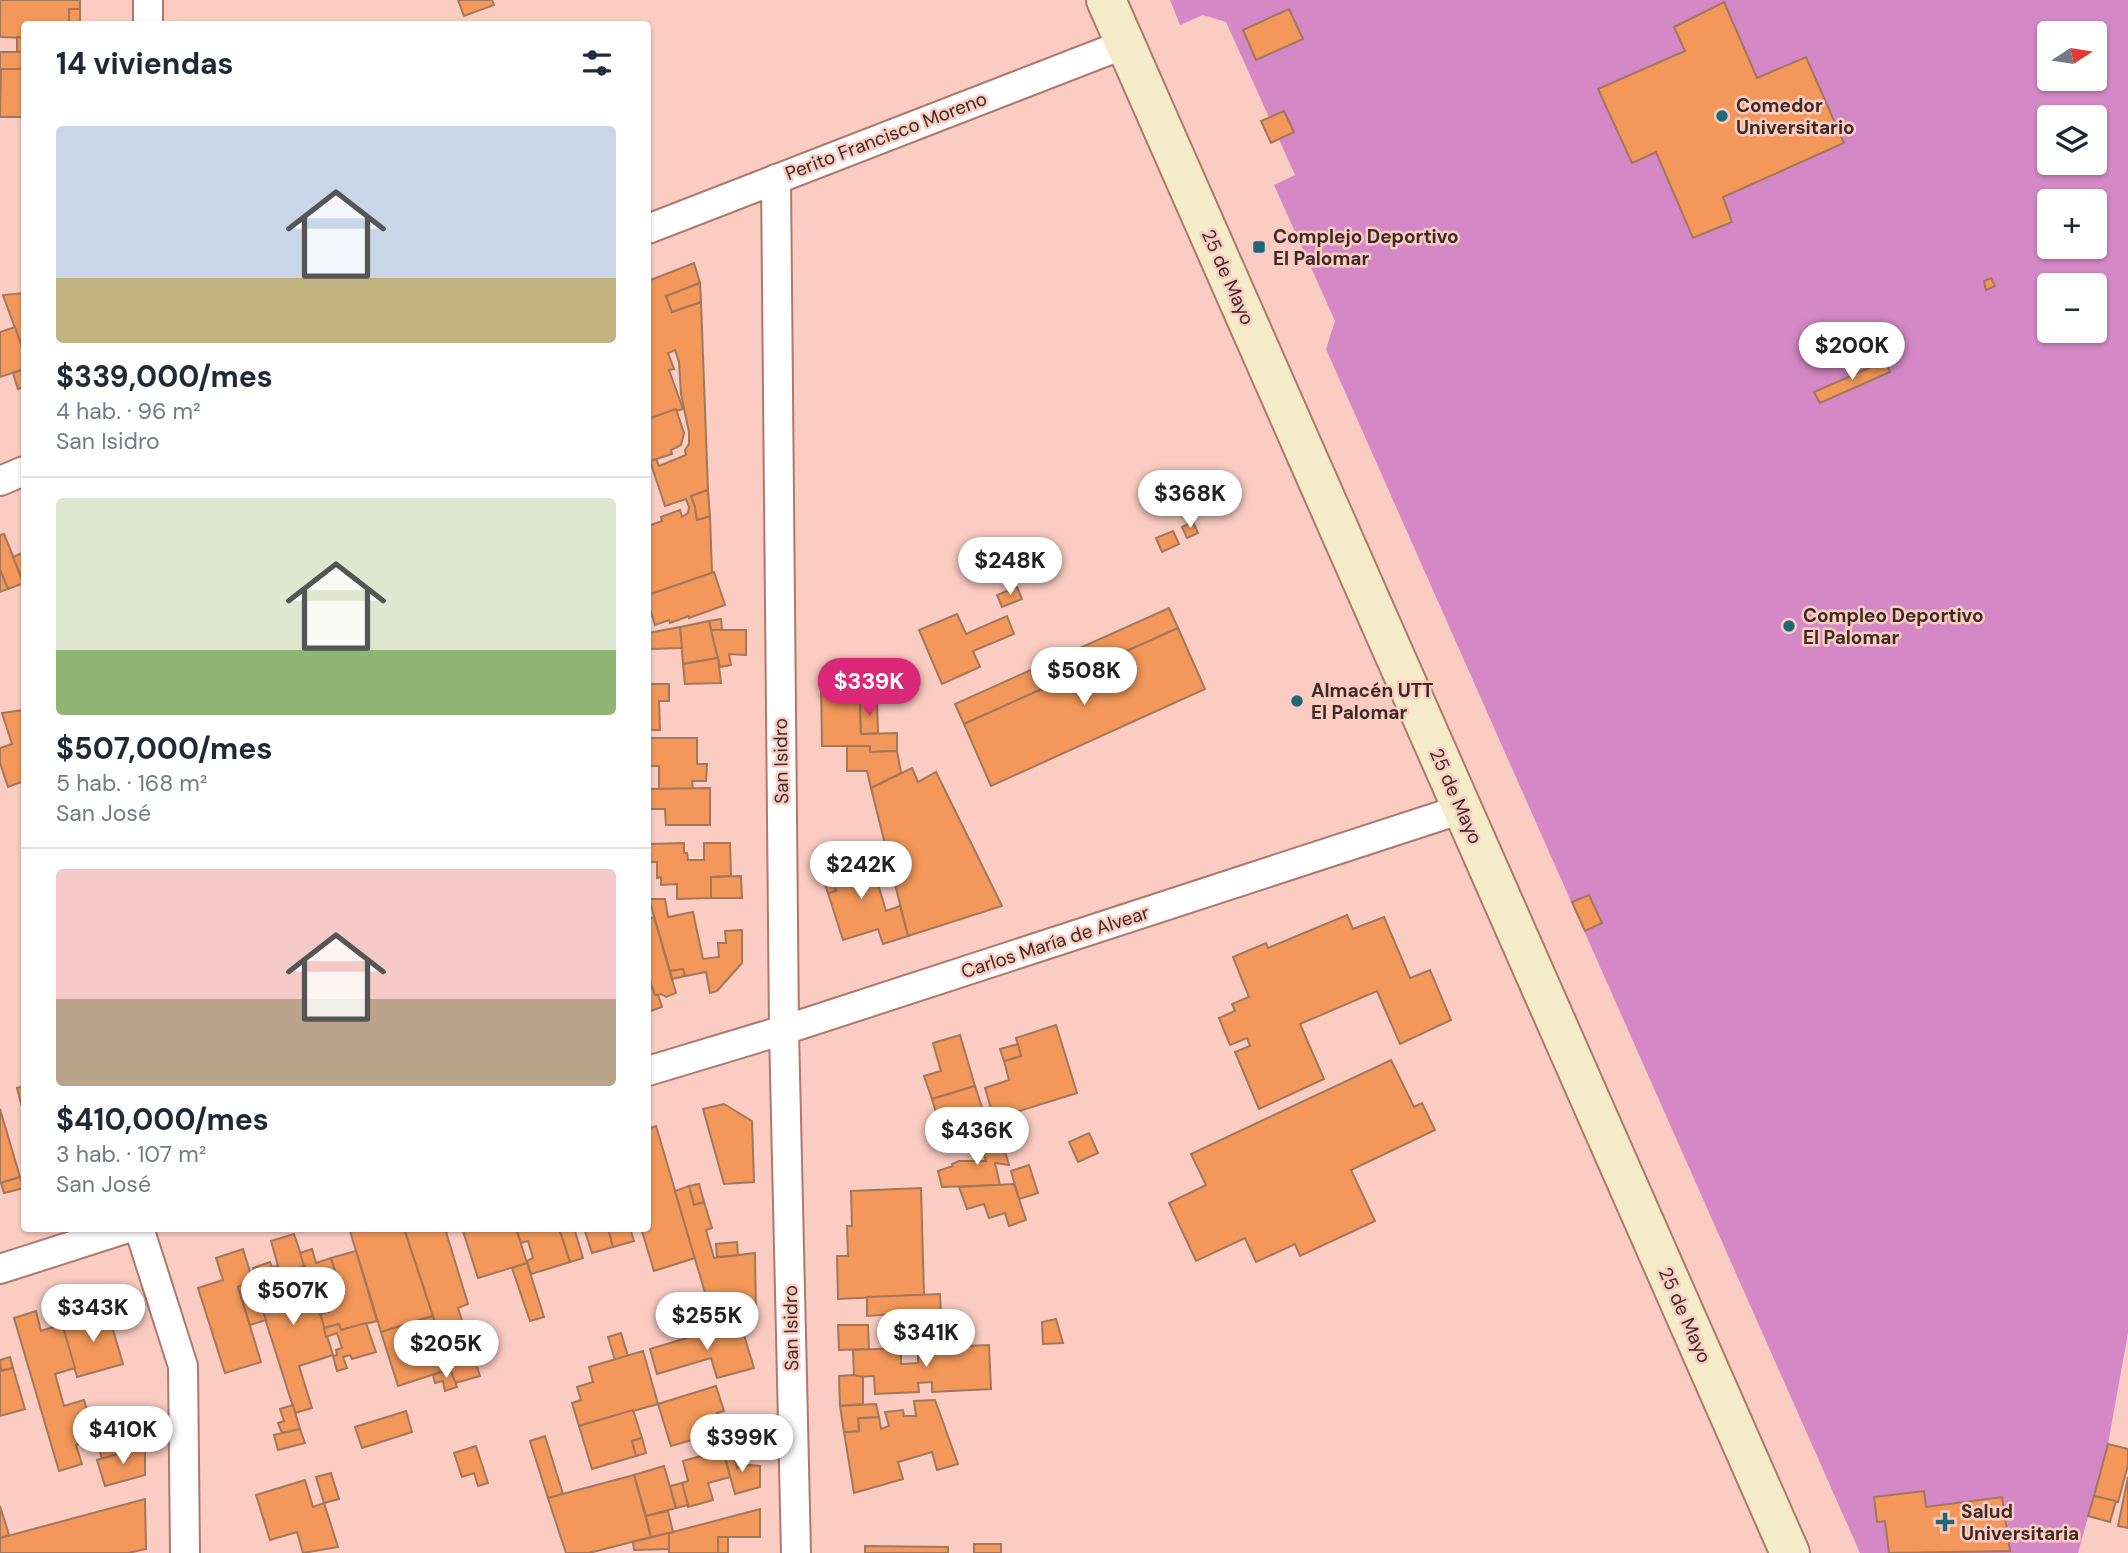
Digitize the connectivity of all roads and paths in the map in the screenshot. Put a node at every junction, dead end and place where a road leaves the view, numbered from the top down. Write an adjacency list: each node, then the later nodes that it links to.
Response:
1 (148, 0): 3 (street)
2 (1106, 0): 4 (street, 25 de Mayo)
3 (148, 21)
4 (1125, 44): 5 (street, Perito Francisco Moreno); 9 (street, 25 de Mayo)
5 (776, 179): 6 (street, Perito Francisco Moreno); 10 (street, San Isidro)
6 (651, 228)
7 (21, 472): 8 (street)
8 (0, 481)
9 (1462, 809): 10 (street, Carlos María de Alvear); 17 (street, 25 de Mayo)
10 (784, 1030): 11 (street, Carlos María de Alvear); 16 (street, San Isidro)
11 (651, 1070)
12 (116, 1232): 14 (street)
13 (140, 1232): 15 (street)
14 (0, 1269)
15 (185, 1553)
16 (796, 1553)
17 (1790, 1553)

